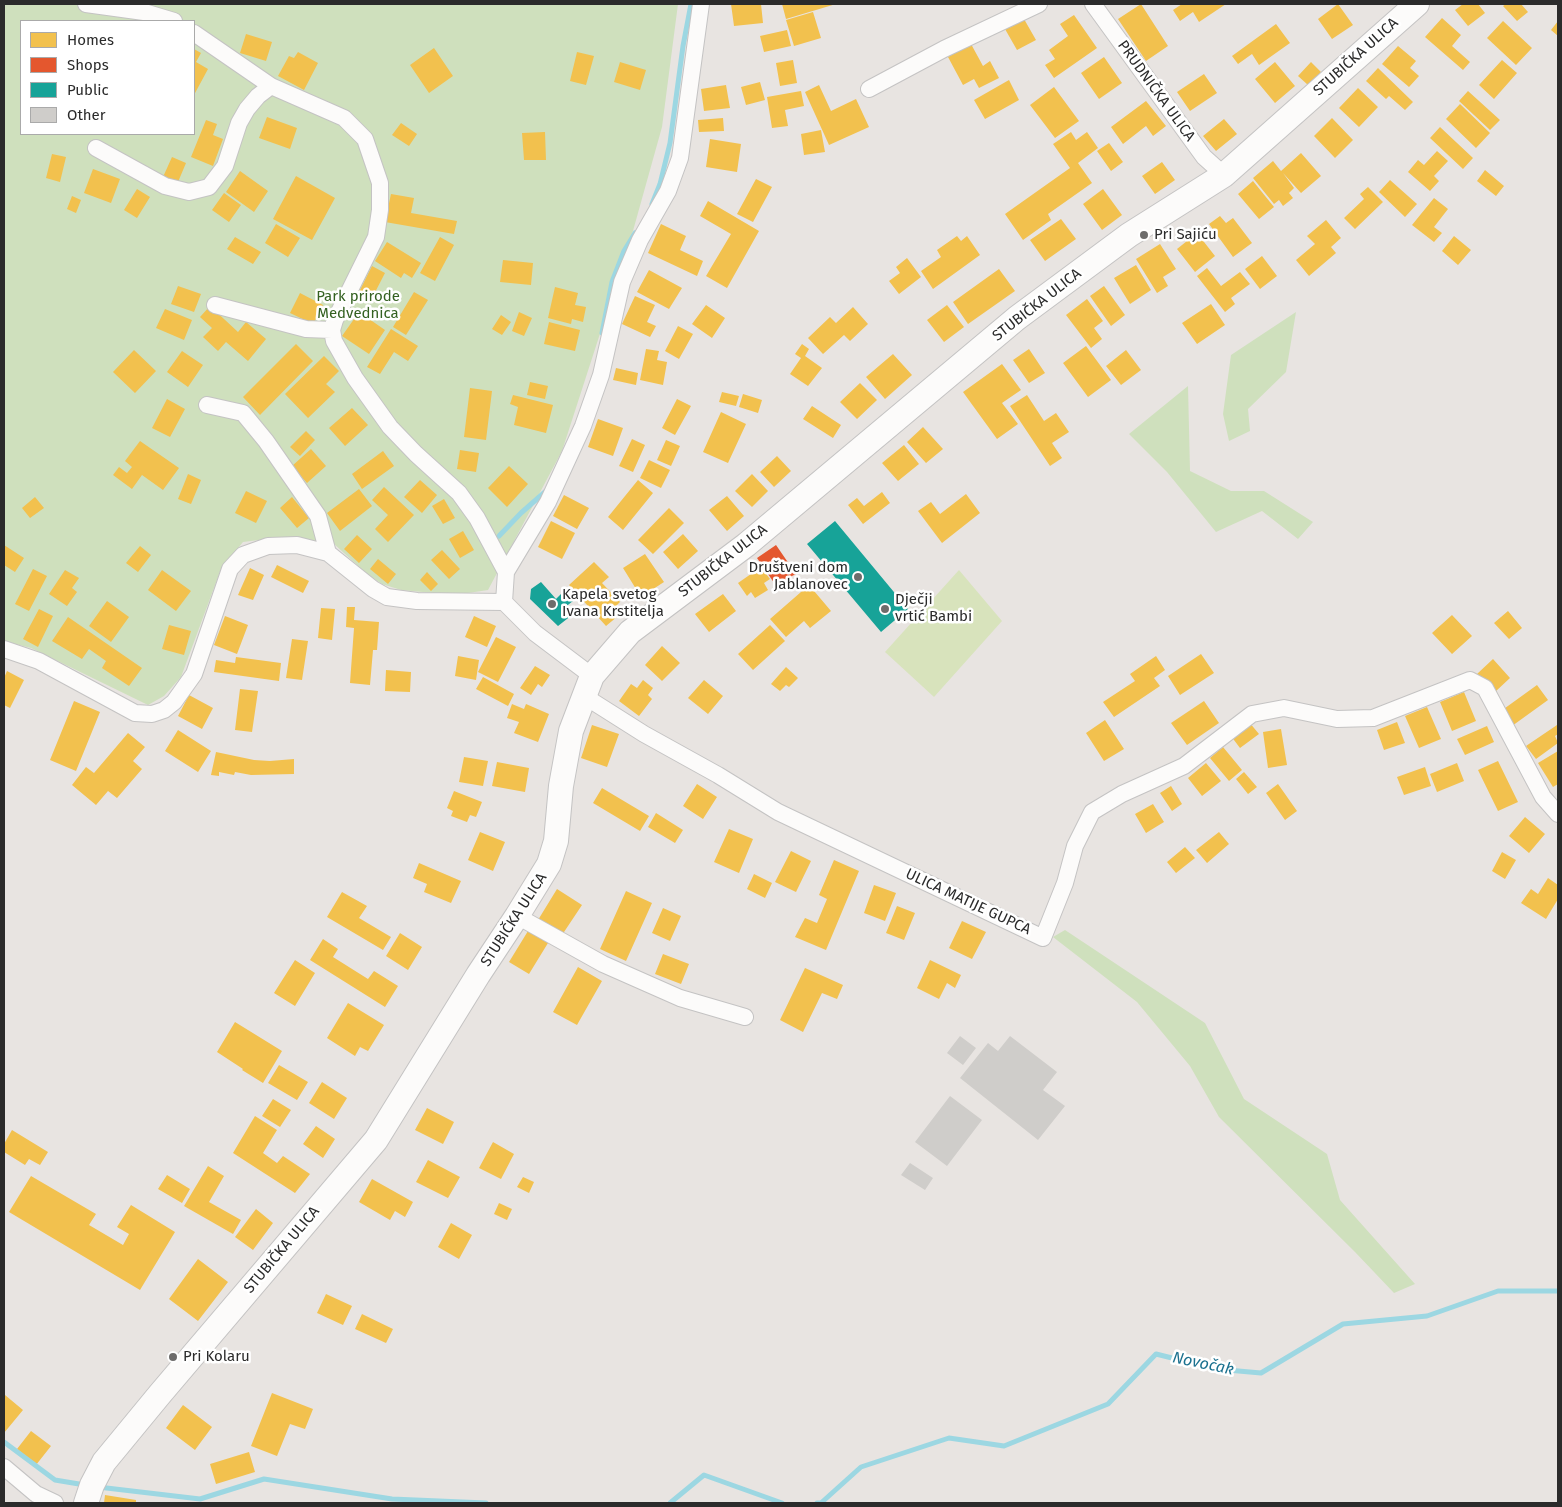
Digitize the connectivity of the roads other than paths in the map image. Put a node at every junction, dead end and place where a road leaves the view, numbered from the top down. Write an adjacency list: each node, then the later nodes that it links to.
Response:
1 (86, 4): 6 (street)
2 (701, 4): 16 (street)
3 (1039, 4): 9 (street)
4 (1093, 4): 11 (street, PRUDNIČKA ULICA)
5 (1417, 4): 11 (main road, STUBIČKA ULICA)
6 (171, 20)
7 (195, 34): 8 (street)
8 (271, 86): 10 (street); 13 (street)
9 (868, 89)
10 (96, 148)
11 (1224, 175): 19 (main road, STUBIČKA ULICA)
12 (215, 304): 13 (street)
13 (332, 330): 16 (street)
14 (207, 405): 15 (street)
15 (328, 553): 17 (street); 18 (street)
16 (506, 572): 17 (street)
17 (504, 602): 19 (street)
18 (4, 649)
19 (588, 686): 20 (street, ULICA MATIJE GUPCA); 21 (main road, STUBIČKA ULICA)
20 (1558, 814)
21 (517, 916): 22 (street); 24 (main road, STUBIČKA ULICA)
22 (745, 1017)
23 (4, 1467): 25 (street)
24 (89, 1495)
25 (55, 1503)

